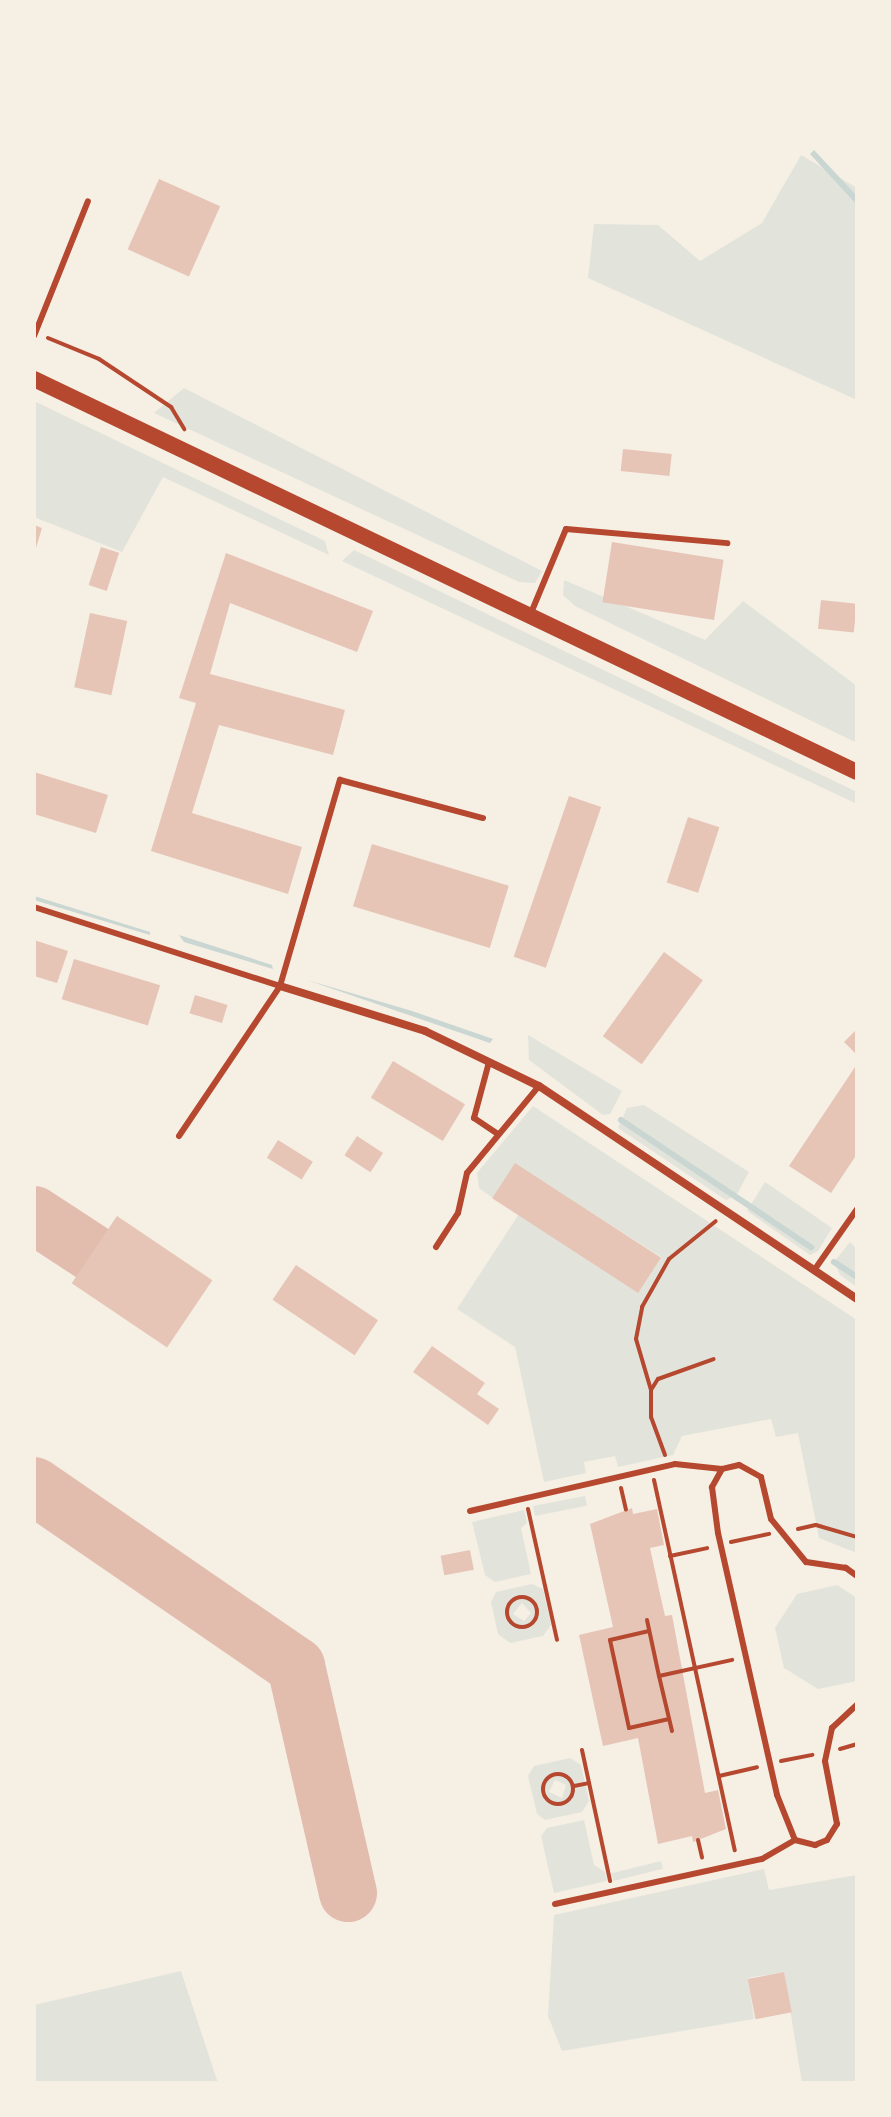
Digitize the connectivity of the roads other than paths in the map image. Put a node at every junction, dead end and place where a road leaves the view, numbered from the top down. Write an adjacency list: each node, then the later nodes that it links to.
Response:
1 (88, 201): 2 (lane)
2 (35, 333)
3 (34, 379): 5 (main road)
4 (727, 543): 5 (lane)
5 (530, 616): 6 (main road)
6 (857, 772)
7 (483, 818): 9 (lane)
8 (34, 907): 9 (lane)
9 (280, 986): 10 (street); 13 (lane)
10 (489, 1062): 11 (street); 12 (lane)
11 (539, 1086): 12 (lane); 16 (street)
12 (496, 1133): 15 (lane)
13 (179, 1136)
14 (857, 1209): 16 (lane)
15 (436, 1247)
16 (815, 1269): 17 (street)
17 (857, 1299)
18 (722, 1469): 19 (lane); 20 (lane); 22 (lane)
19 (470, 1511)
20 (857, 1576)
21 (857, 1705): 22 (lane)
22 (795, 1840): 23 (lane)
23 (555, 1904)

